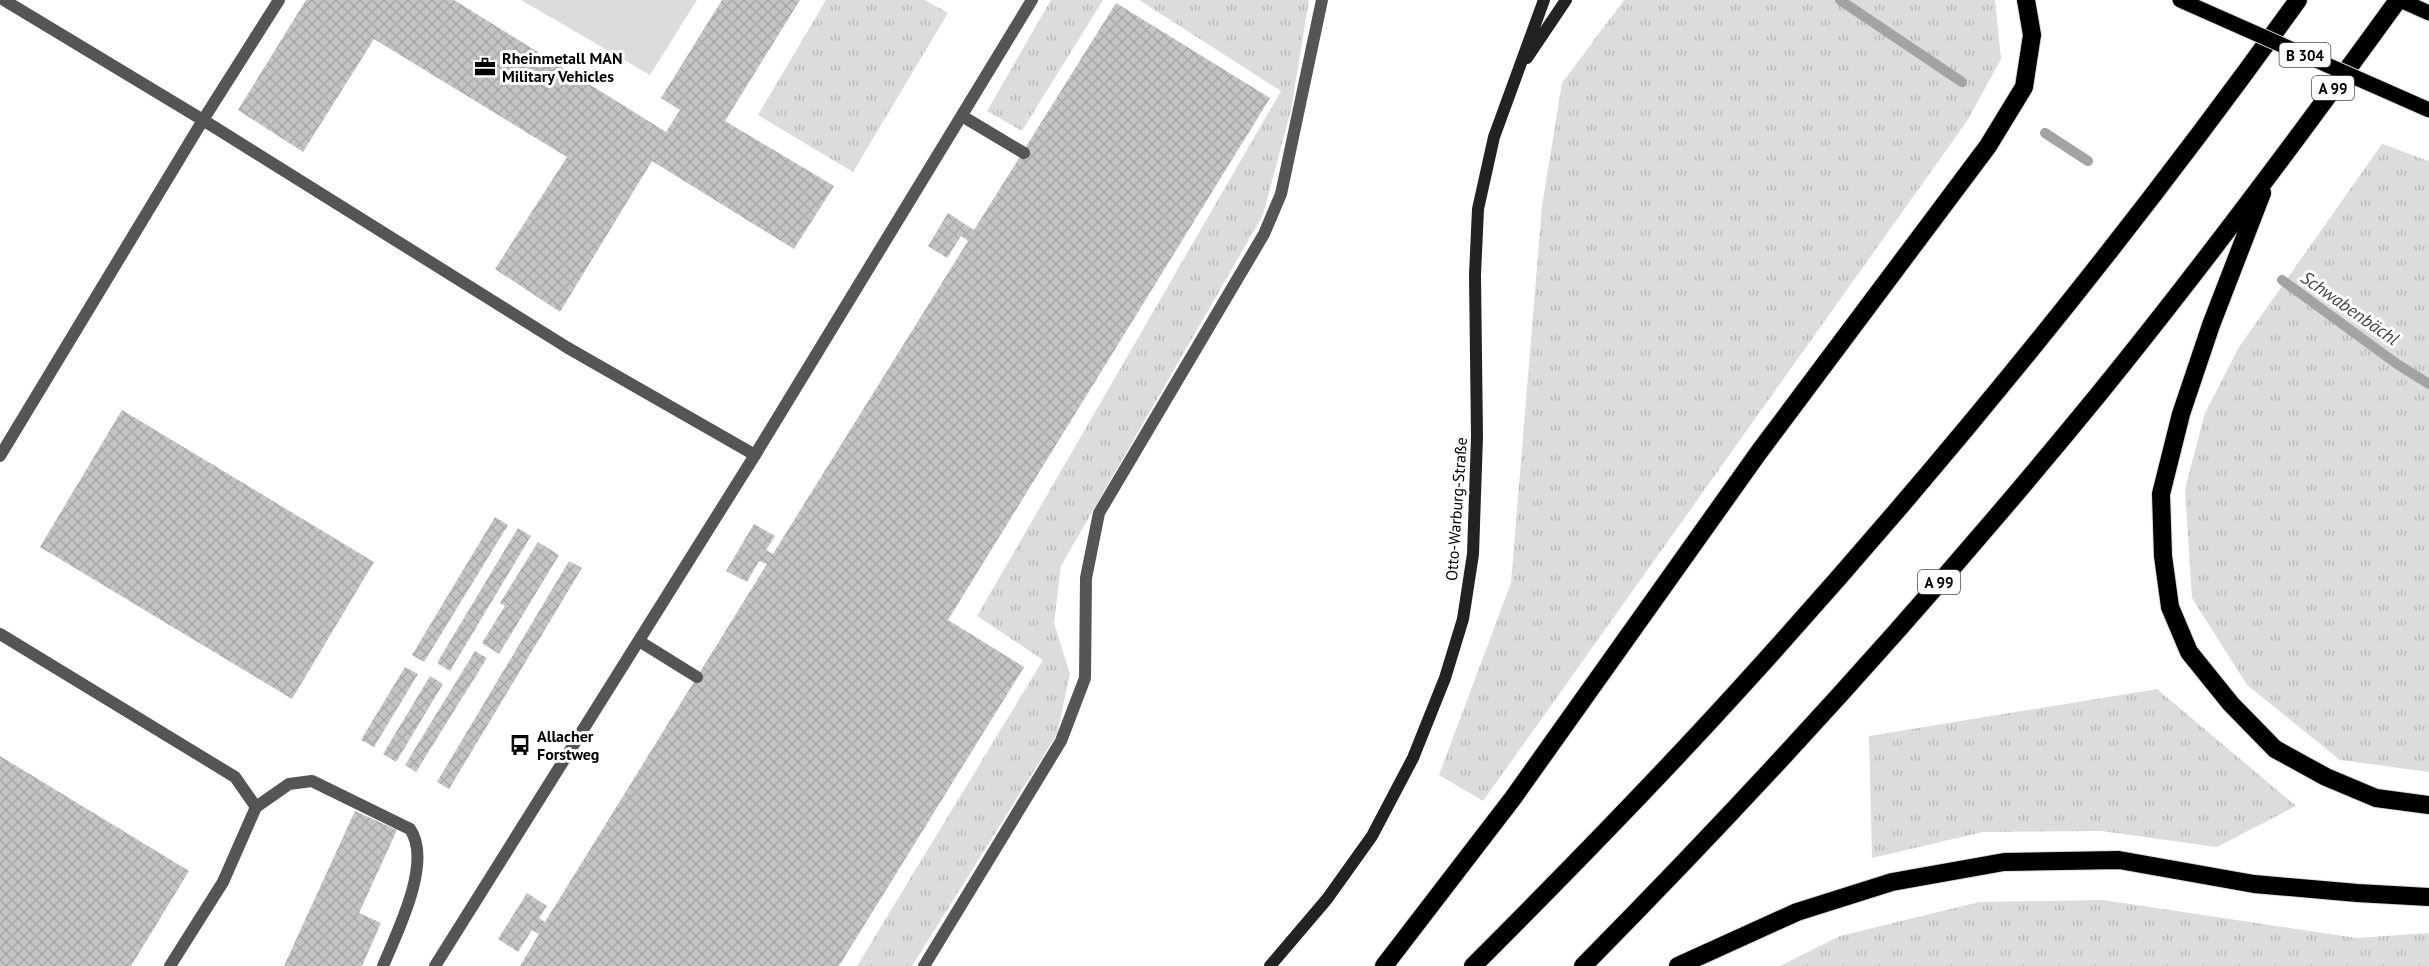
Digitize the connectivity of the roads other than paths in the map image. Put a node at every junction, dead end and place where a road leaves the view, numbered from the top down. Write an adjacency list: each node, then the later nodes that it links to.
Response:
1 (4, 0): 15 (lane)
2 (279, 0): 15 (lane)
3 (1032, 0): 14 (lane)
4 (1322, 0): 29 (lane)
5 (1544, 0): 12 (main road, Otto-Warburg-Straße)
6 (1566, 0): 12 (main road, Otto-Warburg-Straße)
7 (2026, 0): 31 (highway)
8 (2180, 0): 13 (main road, B 304, bridge)
9 (2298, 0): 32 (highway)
10 (2399, 0): 11 (main road); 17 (highway, A 99)
11 (2429, 13)
12 (1514, 77): 30 (main road, Otto-Warburg-Straße)
13 (2429, 110)
14 (962, 116): 16 (lane); 18 (lane)
15 (203, 120): 18 (lane); 19 (lane)
16 (1024, 153)
17 (2269, 175): 23 (highway); 33 (highway, A 99)
18 (755, 455): 21 (lane)
19 (0, 456)
20 (0, 634): 24 (lane)
21 (639, 641): 22 (lane); 26 (lane)
22 (697, 677)
23 (2429, 805)
24 (256, 807): 27 (lane); 28 (lane)
25 (2429, 897): 34 (highway)
26 (439, 963)
27 (170, 966)
28 (383, 966)
29 (924, 966)
30 (1270, 966)
31 (1384, 966)
32 (1473, 966)
33 (1583, 966)
34 (1678, 966)

